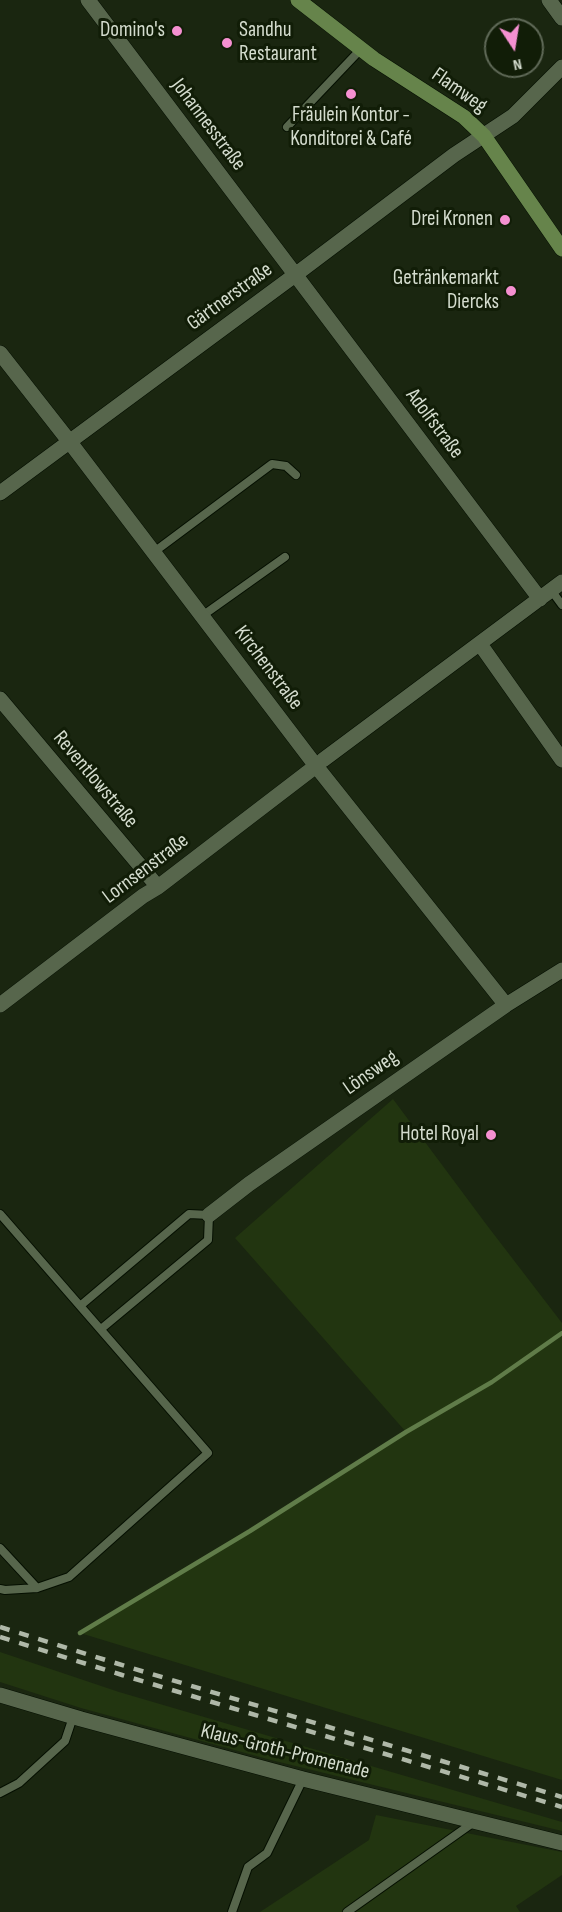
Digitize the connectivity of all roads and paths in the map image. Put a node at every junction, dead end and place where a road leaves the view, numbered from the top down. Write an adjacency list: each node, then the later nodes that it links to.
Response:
1 (88, 0): 10 (street, Johannesstraße)
2 (298, 0): 5 (main road, Flamweg)
3 (549, 0): 4 (street)
4 (562, 18)
5 (361, 49): 7 (lane); 8 (main road, Flamweg)
6 (562, 66): 8 (street, Gärtnerstraße)
7 (287, 127)
8 (484, 136): 9 (main road, Flamweg); 10 (street, Gärtnerstraße)
9 (562, 249)
10 (295, 276): 12 (street, Gärtnerstraße); 17 (street, Adolfstraße)
11 (0, 352): 12 (street, Kirchenstraße)
12 (69, 441): 14 (street, Gärtnerstraße); 15 (street, Kirchenstraße)
13 (296, 475): 15 (lane)
14 (0, 492)
15 (154, 552): 19 (street, Kirchenstraße)
16 (285, 557): 19 (lane)
17 (551, 590): 18 (lane); 20 (street, Lornsenstraße)
18 (562, 604)
19 (202, 616): 23 (street, Kirchenstraße)
20 (480, 644): 22 (street); 23 (street, Lornsenstraße)
21 (0, 699): 24 (street, Reventlowstraße)
22 (562, 760)
23 (319, 763): 24 (street, Lornsenstraße); 27 (street, Kirchenstraße)
24 (158, 887): 26 (street, Lornsenstraße)
25 (562, 970): 27 (street, Lönsweg)
26 (0, 1005)
27 (506, 1005): 29 (street, Lönsweg)
28 (0, 1214): 30 (lane)
29 (208, 1215): 30 (lane); 31 (lane)
30 (80, 1306): 31 (lane)
31 (101, 1329): 33 (lane)
32 (0, 1548): 33 (lane)
33 (37, 1588): 34 (lane)
34 (0, 1589)
35 (0, 1695): 36 (street, Klaus-Groth-Promenade)
36 (73, 1717): 37 (street, Klaus-Groth-Promenade); 38 (lane)
37 (303, 1779): 39 (street, Klaus-Groth-Promenade); 41 (lane)
38 (0, 1793)
39 (476, 1821): 40 (street, Klaus-Groth-Promenade); 42 (lane)
40 (562, 1843)
41 (232, 1912)
42 (347, 1912)

